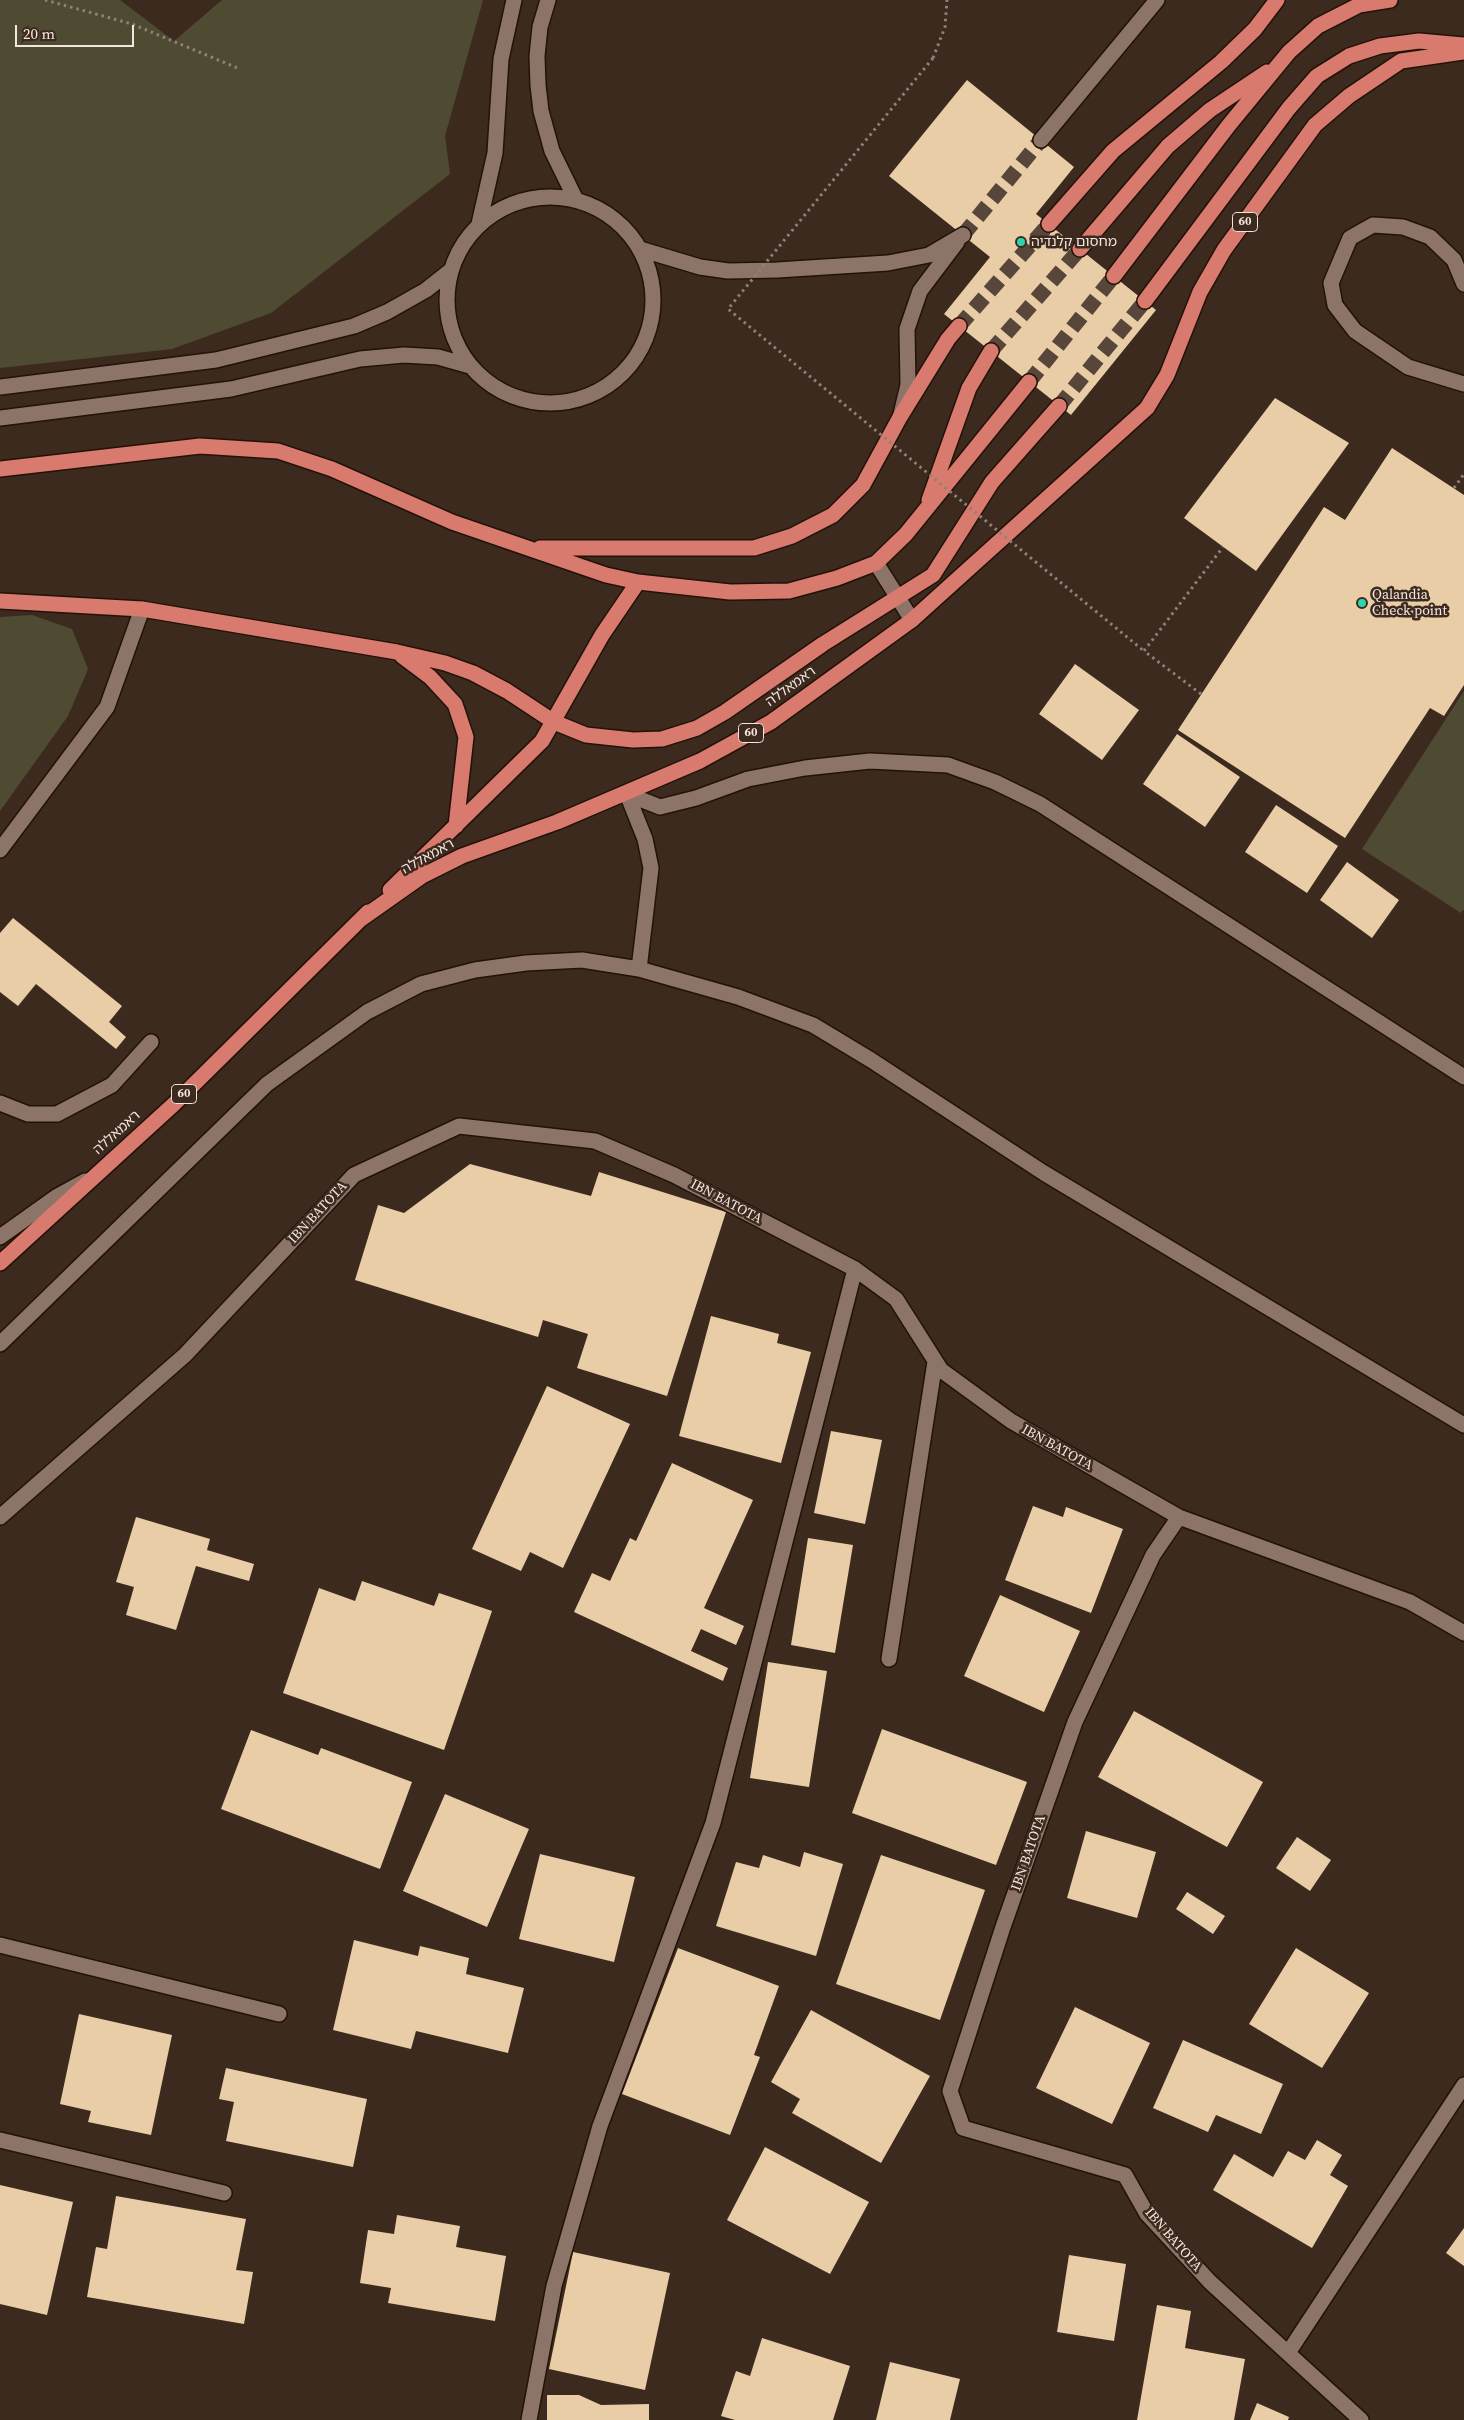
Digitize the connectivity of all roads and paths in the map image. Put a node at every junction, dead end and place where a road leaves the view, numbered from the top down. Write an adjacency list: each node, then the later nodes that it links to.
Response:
1 (45, 0): 11 (path)
2 (514, 0): 14 (street)
3 (548, 0): 13 (street)
4 (947, 0): 43 (path, bridge)
5 (1157, 0): 12 (street)
6 (1277, 0): 15 (highway)
7 (1390, 0): 10 (highway)
8 (1464, 45): 21 (highway, 60)
9 (1464, 52): 42 (highway, ראמאללה / 60)
10 (1281, 63): 17 (highway); 19 (highway)
11 (240, 69)
12 (1041, 140)
13 (576, 200): 14 (street); 16 (street)
14 (479, 224): 18 (street)
15 (1049, 224)
16 (640, 249): 24 (street); 29 (street)
17 (1080, 249)
18 (450, 271): 24 (street); 27 (street)
19 (1114, 276)
20 (1464, 284): 26 (street)
21 (1145, 301)
22 (959, 326): 29 (highway)
23 (991, 351): 34 (highway)
24 (470, 366): 30 (street)
25 (1029, 382): 34 (highway)
26 (1464, 384)
27 (0, 387)
28 (1059, 406): 39 (highway, 60)
29 (900, 417): 36 (highway)
30 (0, 418)
31 (0, 469): 36 (highway)
32 (1464, 474): 33 (path)
33 (1454, 488)
34 (925, 510): 37 (highway)
35 (1223, 547): 43 (path)
36 (528, 548): 38 (highway)
37 (876, 563): 38 (highway); 39 (street)
38 (638, 582): 46 (highway, 60)
39 (898, 597): 42 (street); 46 (highway, 60)
40 (0, 601): 41 (highway)
41 (142, 608): 44 (highway); 49 (street)
42 (912, 620): 47 (highway, ראמאללה / 60)
43 (1144, 650): 45 (path)
44 (397, 652): 46 (highway); 48 (highway)
45 (1201, 694)
46 (554, 722): 48 (highway, ראמאללה / 60)
47 (627, 794): 50 (highway, ראמאללה / 60); 51 (street); 53 (street)
48 (456, 826): 50 (highway, ראמאללה / 60)
49 (0, 850)
50 (361, 919): 55 (highway, ראמאללה / 60)
51 (639, 969): 61 (street); 63 (street)
52 (151, 1042): 54 (street)
53 (1464, 1077)
54 (0, 1102)
55 (93, 1176): 56 (street); 59 (highway, ראמאללה / 60)
56 (20, 1221): 57 (street); 58 (street)
57 (0, 1222)
58 (0, 1237)
59 (0, 1263)
60 (855, 1269): 62 (street, IBN BATOTA); 65 (street, IBN BATOTA); 74 (street)
61 (0, 1344)
62 (935, 1362): 64 (street, IBN BATOTA); 67 (street)
63 (1464, 1425)
64 (1179, 1516): 66 (street); 73 (street, IBN BATOTA)
65 (0, 1517)
66 (1464, 1633)
67 (889, 1659)
68 (0, 1945): 69 (street)
69 (279, 2014)
70 (1464, 2084): 73 (street)
71 (0, 2140): 72 (street)
72 (224, 2193)
73 (1288, 2353): 75 (street, IBN BATOTA)
74 (529, 2420)
75 (1361, 2420)

